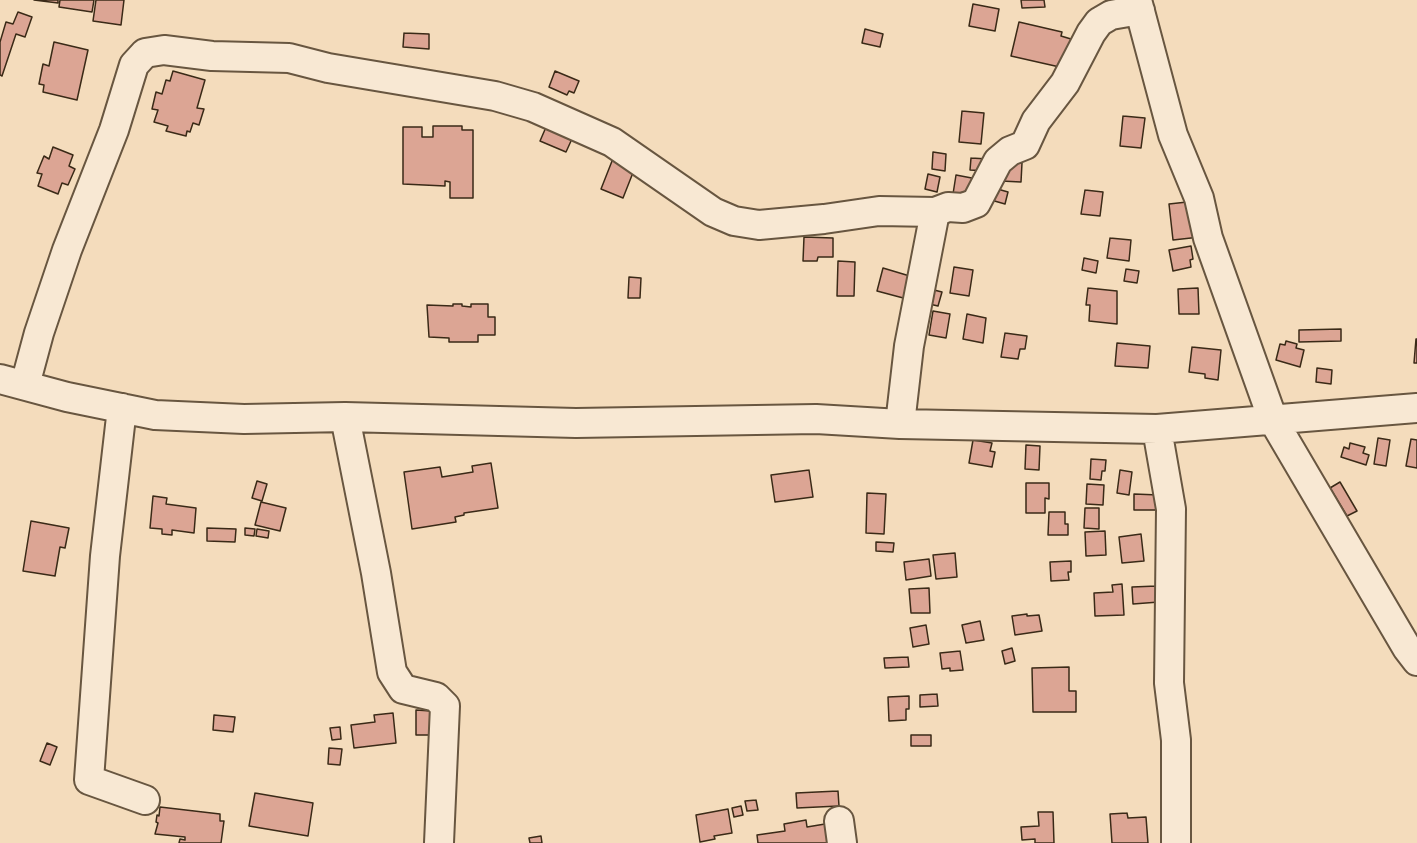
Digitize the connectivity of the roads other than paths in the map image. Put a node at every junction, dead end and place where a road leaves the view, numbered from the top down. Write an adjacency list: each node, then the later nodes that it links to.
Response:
1 (1138, 5): 2 (street); 7 (street)
2 (935, 212): 3 (street); 8 (street)
3 (12, 382): 4 (street)
4 (122, 408): 6 (street); 11 (street)
5 (1417, 408): 7 (street)
6 (345, 417): 8 (street); 12 (street)
7 (1273, 420): 9 (street); 10 (street)
8 (900, 424): 9 (street)
9 (1158, 429): 13 (street)
10 (1417, 662)
11 (145, 800)
12 (439, 843)
13 (1176, 843)

